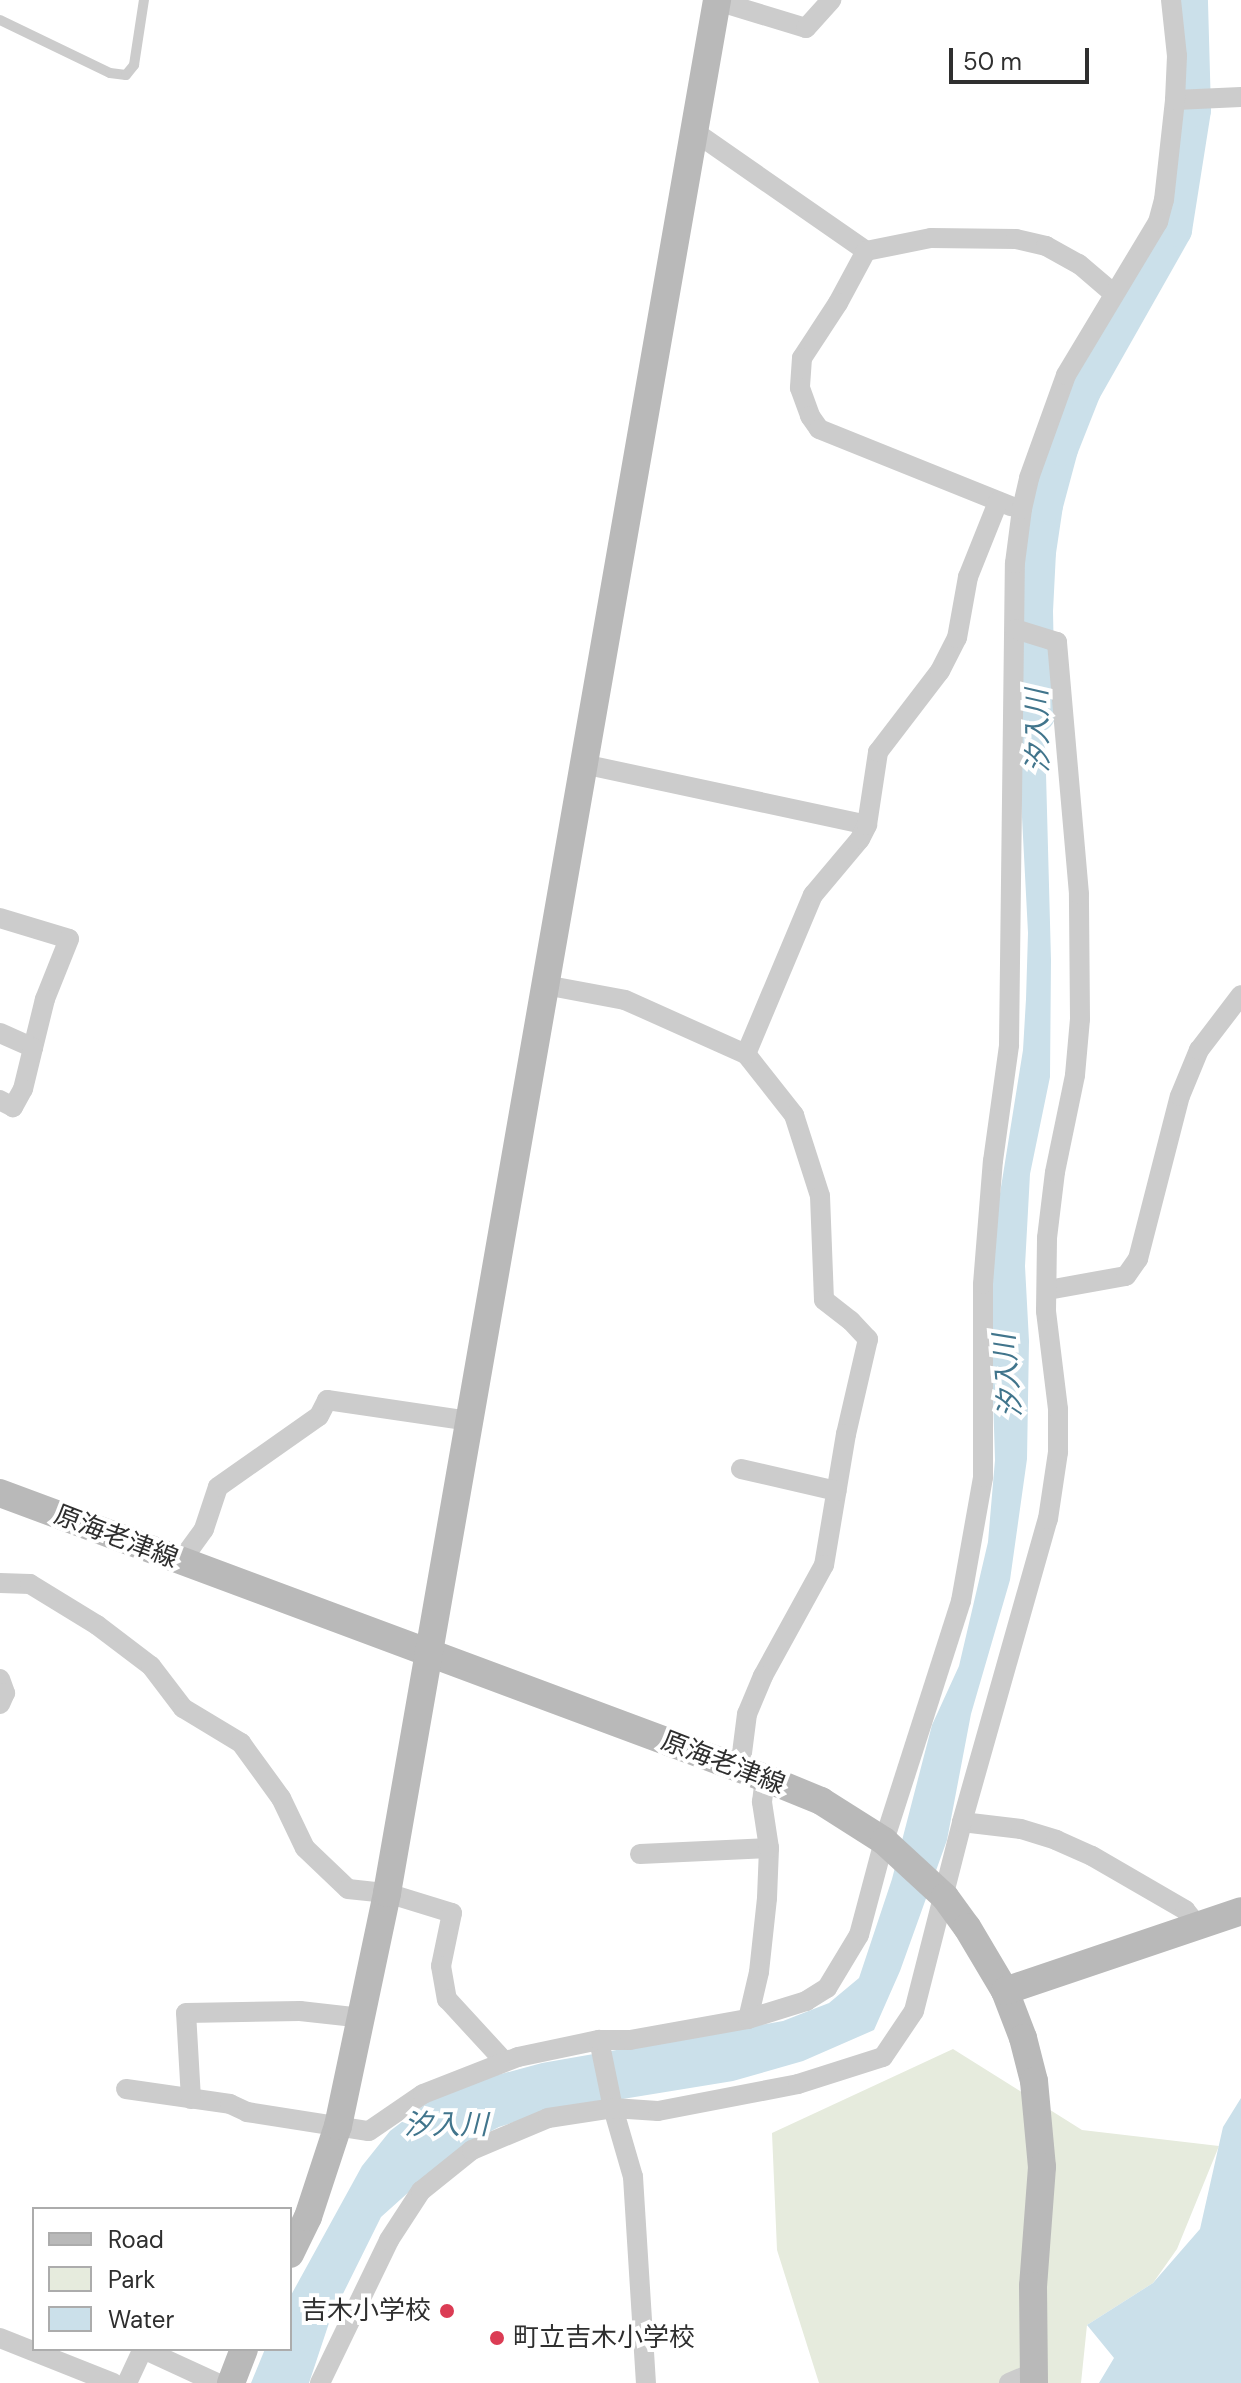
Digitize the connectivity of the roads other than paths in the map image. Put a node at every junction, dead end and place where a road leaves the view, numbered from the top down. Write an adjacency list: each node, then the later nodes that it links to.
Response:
1 (144, 0): 5 (lane)
2 (717, 0): 3 (street); 8 (street)
3 (831, 0)
4 (1171, 0): 7 (street)
5 (0, 20)
6 (1241, 97): 7 (street)
7 (1175, 100): 10 (street)
8 (695, 132): 9 (street); 14 (street)
9 (866, 251): 10 (street); 11 (street)
10 (1114, 294): 12 (street)
11 (998, 502): 12 (street); 15 (street)
12 (1022, 509): 13 (street)
13 (1015, 629): 24 (street); 36 (street)
14 (583, 764): 15 (street); 17 (street)
15 (867, 825): 21 (street)
16 (0, 918): 20 (street)
17 (545, 985): 21 (street); 25 (street)
18 (1241, 995): 24 (street)
19 (0, 1033): 20 (street)
20 (33, 1048): 22 (street)
21 (746, 1054): 27 (street)
22 (7, 1104): 23 (street)
23 (0, 1124)
24 (1048, 1290): 35 (street)
25 (470, 1421): 29 (street); 31 (street)
26 (741, 1469): 27 (street)
27 (836, 1491): 34 (street)
28 (0, 1493): 29 (street, 原海老津線)
29 (181, 1561): 31 (street, 原海老津線)
30 (0, 1583): 39 (street)
31 (429, 1653): 34 (street, 原海老津線); 39 (street)
32 (0, 1679): 33 (street)
33 (0, 1704)
34 (752, 1774): 36 (street, 原海老津線); 37 (street)
35 (962, 1822): 40 (street); 42 (street)
36 (888, 1844): 40 (street, 原海老津線); 45 (street)
37 (769, 1848): 38 (street); 45 (street)
38 (640, 1854)
39 (387, 1893): 44 (street); 47 (street)
40 (945, 1897): 43 (street, 原海老津線); 50 (street)
41 (1241, 1911): 42 (street)
42 (1198, 1926): 43 (street)
43 (1005, 1991): 59 (street, 原海老津線)
44 (362, 2018): 49 (street); 51 (street)
45 (748, 2019): 46 (street)
46 (599, 2040): 47 (street); 50 (street)
47 (504, 2061): 51 (street)
48 (126, 2089): 49 (street)
49 (191, 2099): 51 (street)
50 (612, 2106): 64 (street); 65 (street)
51 (338, 2126): 52 (street)
52 (292, 2250)
53 (0, 2338): 54 (street)
54 (32, 2351)
55 (33, 2351): 60 (street)
56 (142, 2351): 61 (street)
57 (147, 2351): 62 (street)
58 (243, 2351): 63 (street)
59 (1025, 2380)
60 (113, 2383)
61 (127, 2383)
62 (217, 2383)
63 (231, 2383)
64 (320, 2383)
65 (646, 2383)

